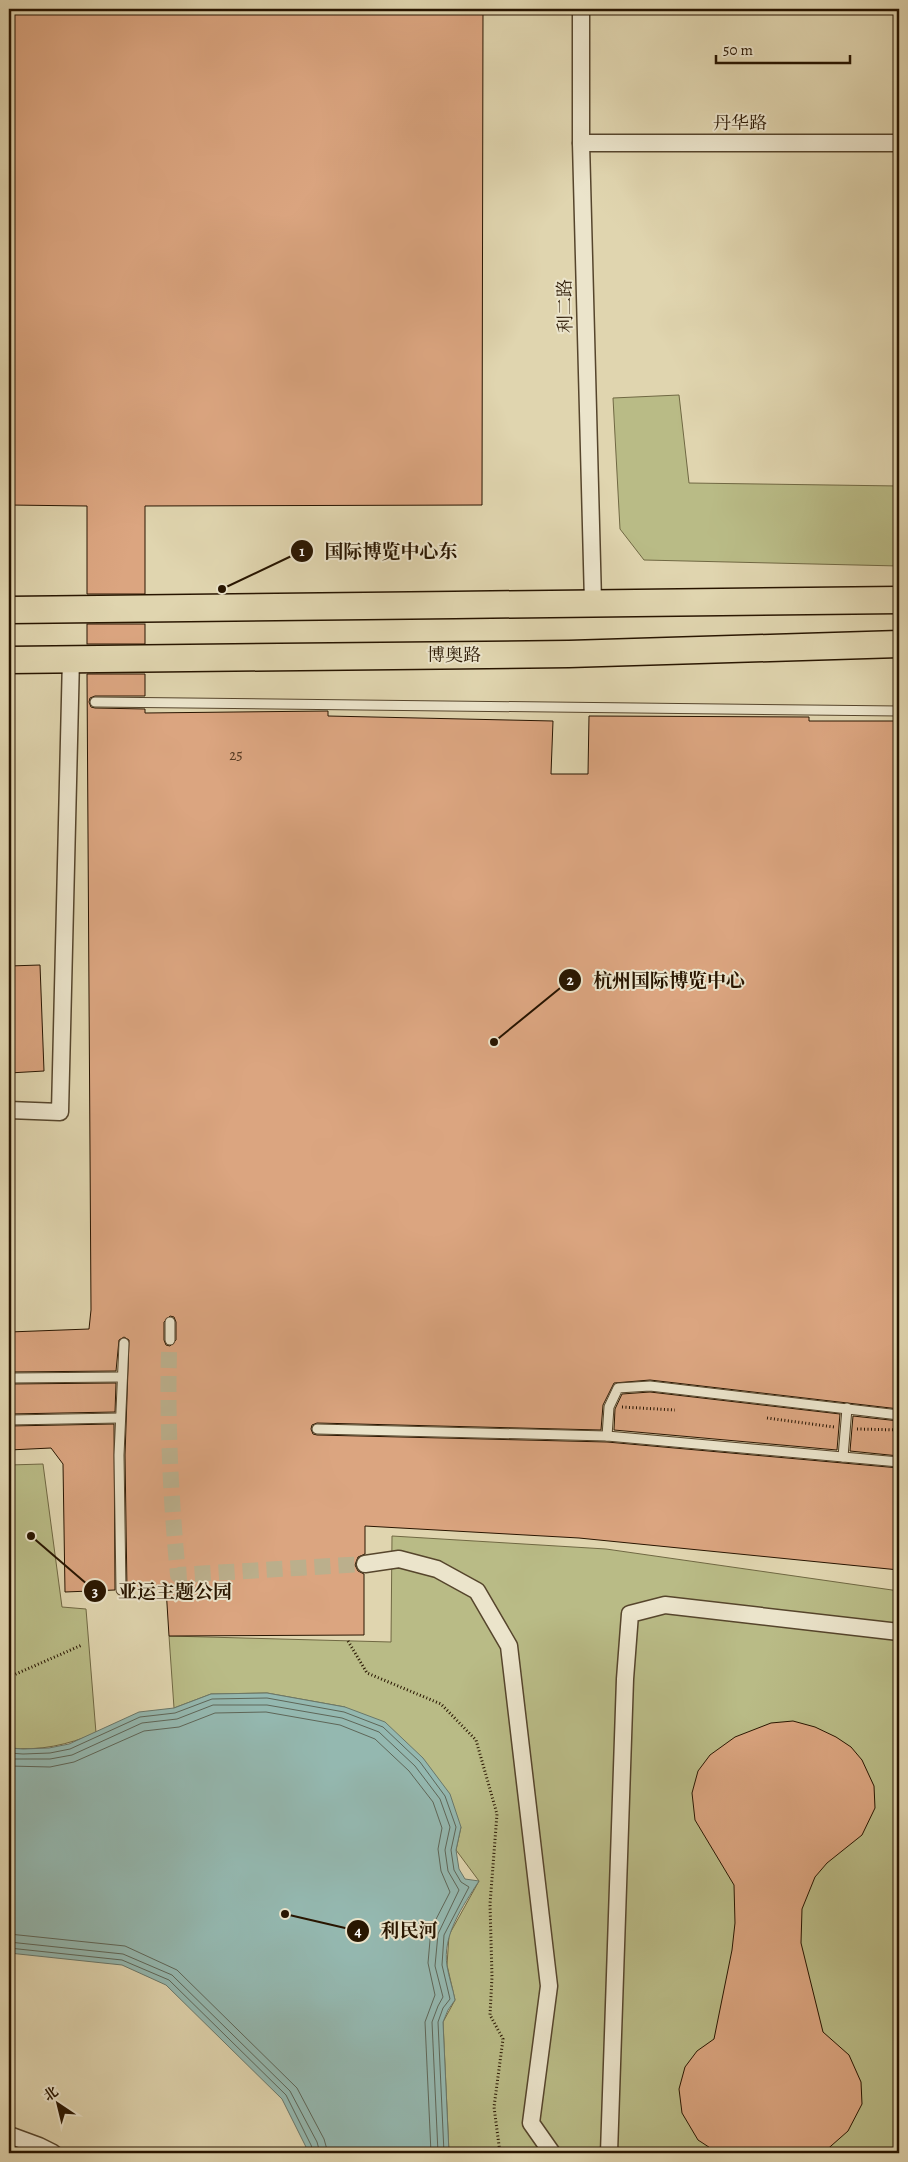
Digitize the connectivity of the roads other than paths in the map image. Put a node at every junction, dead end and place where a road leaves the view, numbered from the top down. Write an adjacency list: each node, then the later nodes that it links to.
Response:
1 (580, 9): 2 (street, 利二路)
2 (581, 143): 3 (street, 丹华路); 5 (street, 利二路)
3 (899, 143)
4 (899, 600): 5 (main road)
5 (593, 602): 6 (main road)
6 (9, 610)
7 (899, 644): 8 (main road, 博奥路)
8 (71, 658): 9 (main road, 博奥路); 12 (street)
9 (9, 660)
10 (95, 702): 11 (lane)
11 (899, 710)
12 (9, 1110)
13 (170, 1322): 14 (lane)
14 (170, 1340)
15 (124, 1343): 16 (lane)
16 (122, 1377): 17 (lane); 20 (lane)
17 (11, 1378)
18 (847, 1408): 19 (lane); 23 (lane); 24 (lane)
19 (899, 1415)
20 (120, 1418): 21 (lane); 27 (lane)
21 (9, 1420)
22 (317, 1429): 23 (lane)
23 (607, 1436): 24 (lane)
24 (844, 1457): 25 (lane)
25 (899, 1462)
26 (365, 1564): 31 (street)
27 (121, 1590)
28 (899, 1632): 32 (street)
29 (9, 2135): 30 (street)
30 (53, 2153)
31 (552, 2153)
32 (609, 2153)

